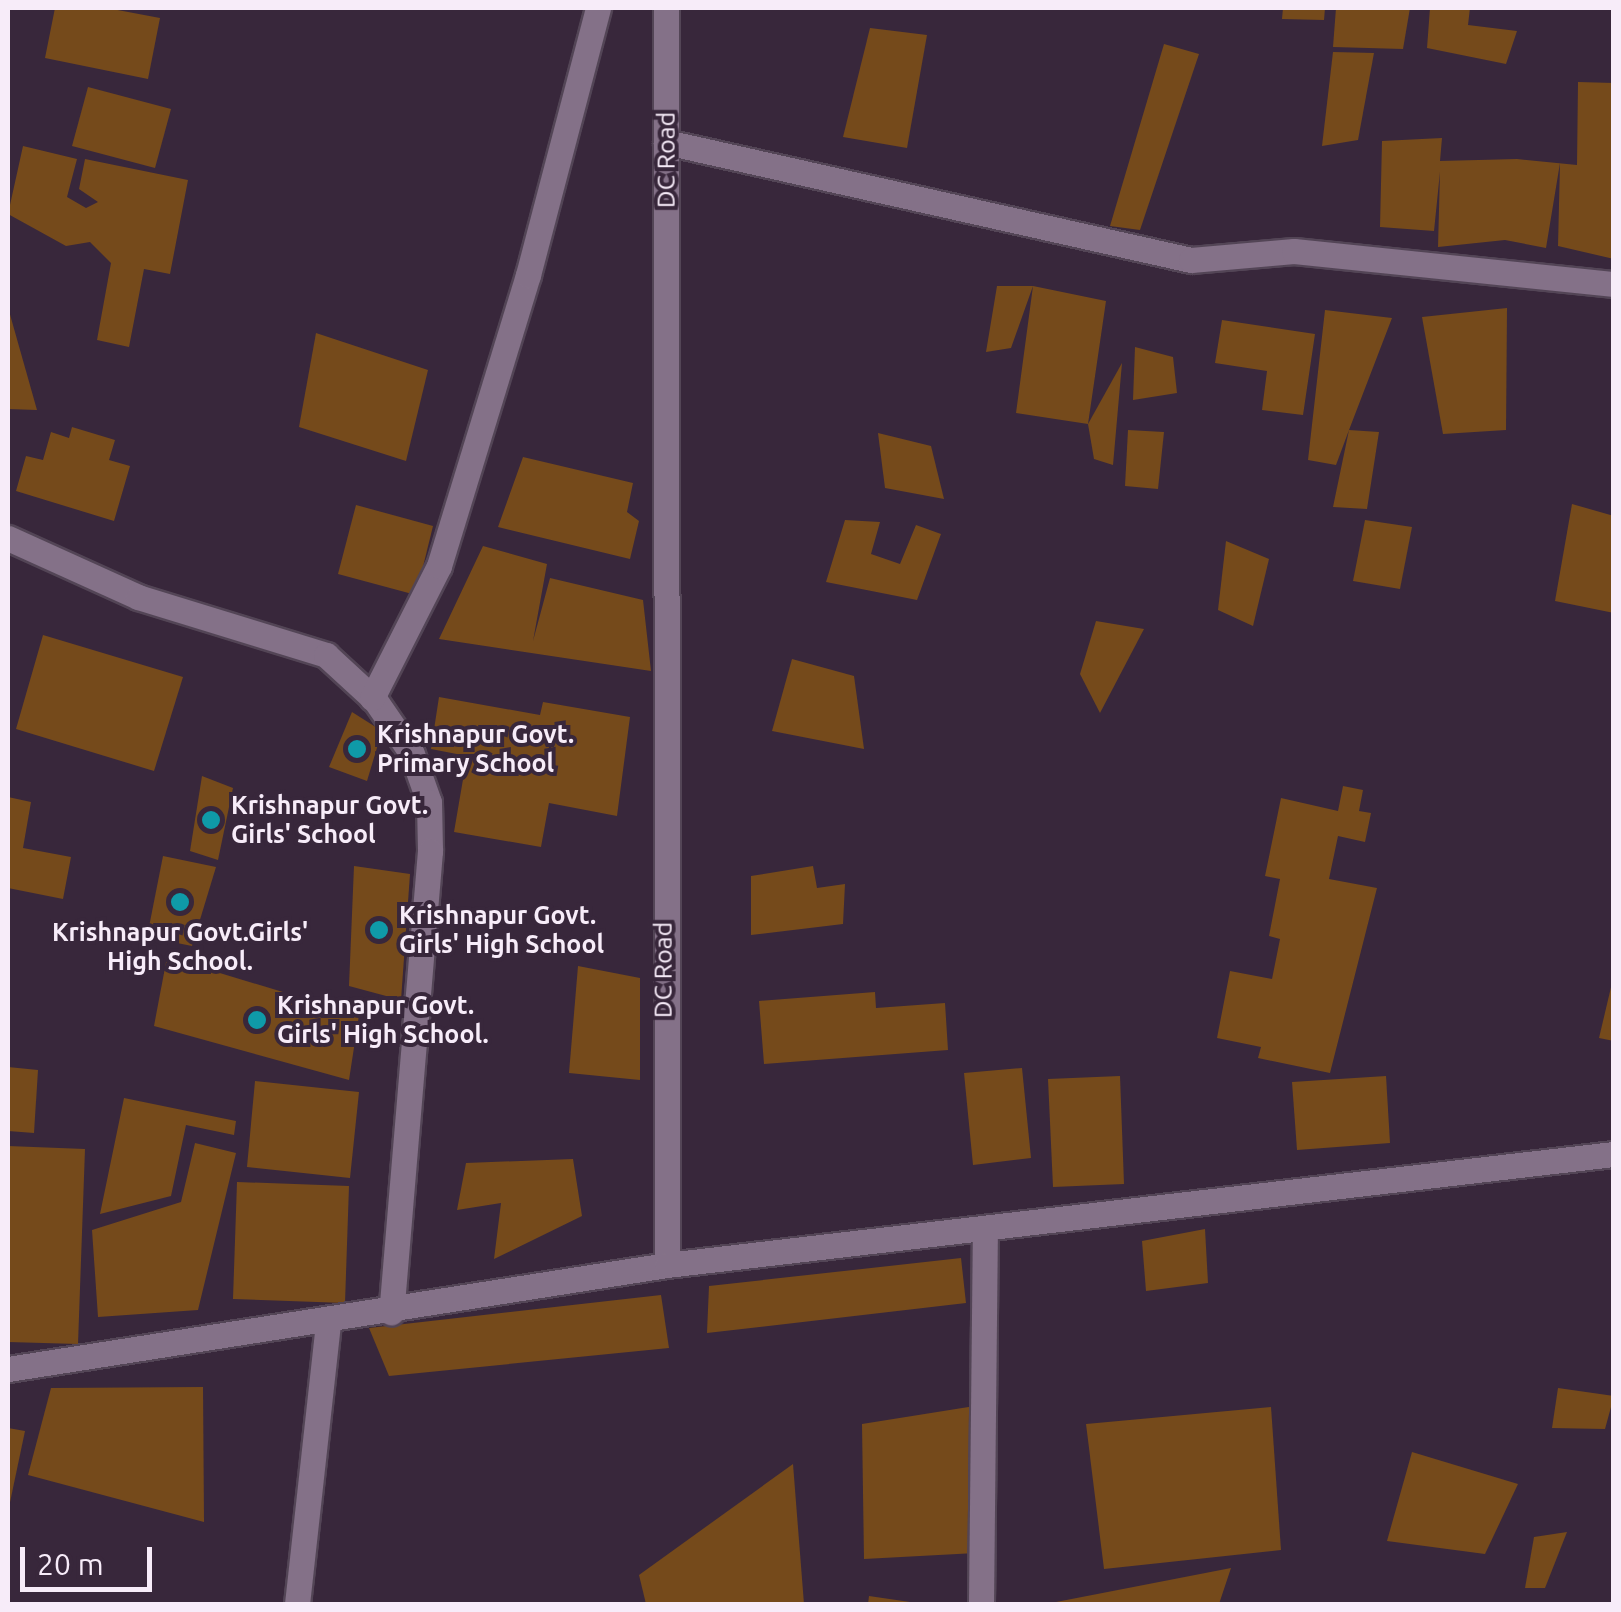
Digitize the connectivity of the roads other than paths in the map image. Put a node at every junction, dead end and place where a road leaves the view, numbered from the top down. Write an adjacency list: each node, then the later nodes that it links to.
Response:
1 (598, 8): 6 (street)
2 (666, 8): 3 (street, DC Road)
3 (666, 142): 4 (street); 9 (street, DC Road)
4 (1614, 284)
5 (8, 538): 6 (street)
6 (372, 698): 10 (street)
7 (1614, 1154): 8 (street)
8 (985, 1230): 9 (street); 14 (street)
9 (666, 1265): 10 (street)
10 (392, 1312): 11 (street)
11 (328, 1321): 12 (street); 13 (street)
12 (8, 1369)
13 (297, 1604)
14 (982, 1604)

